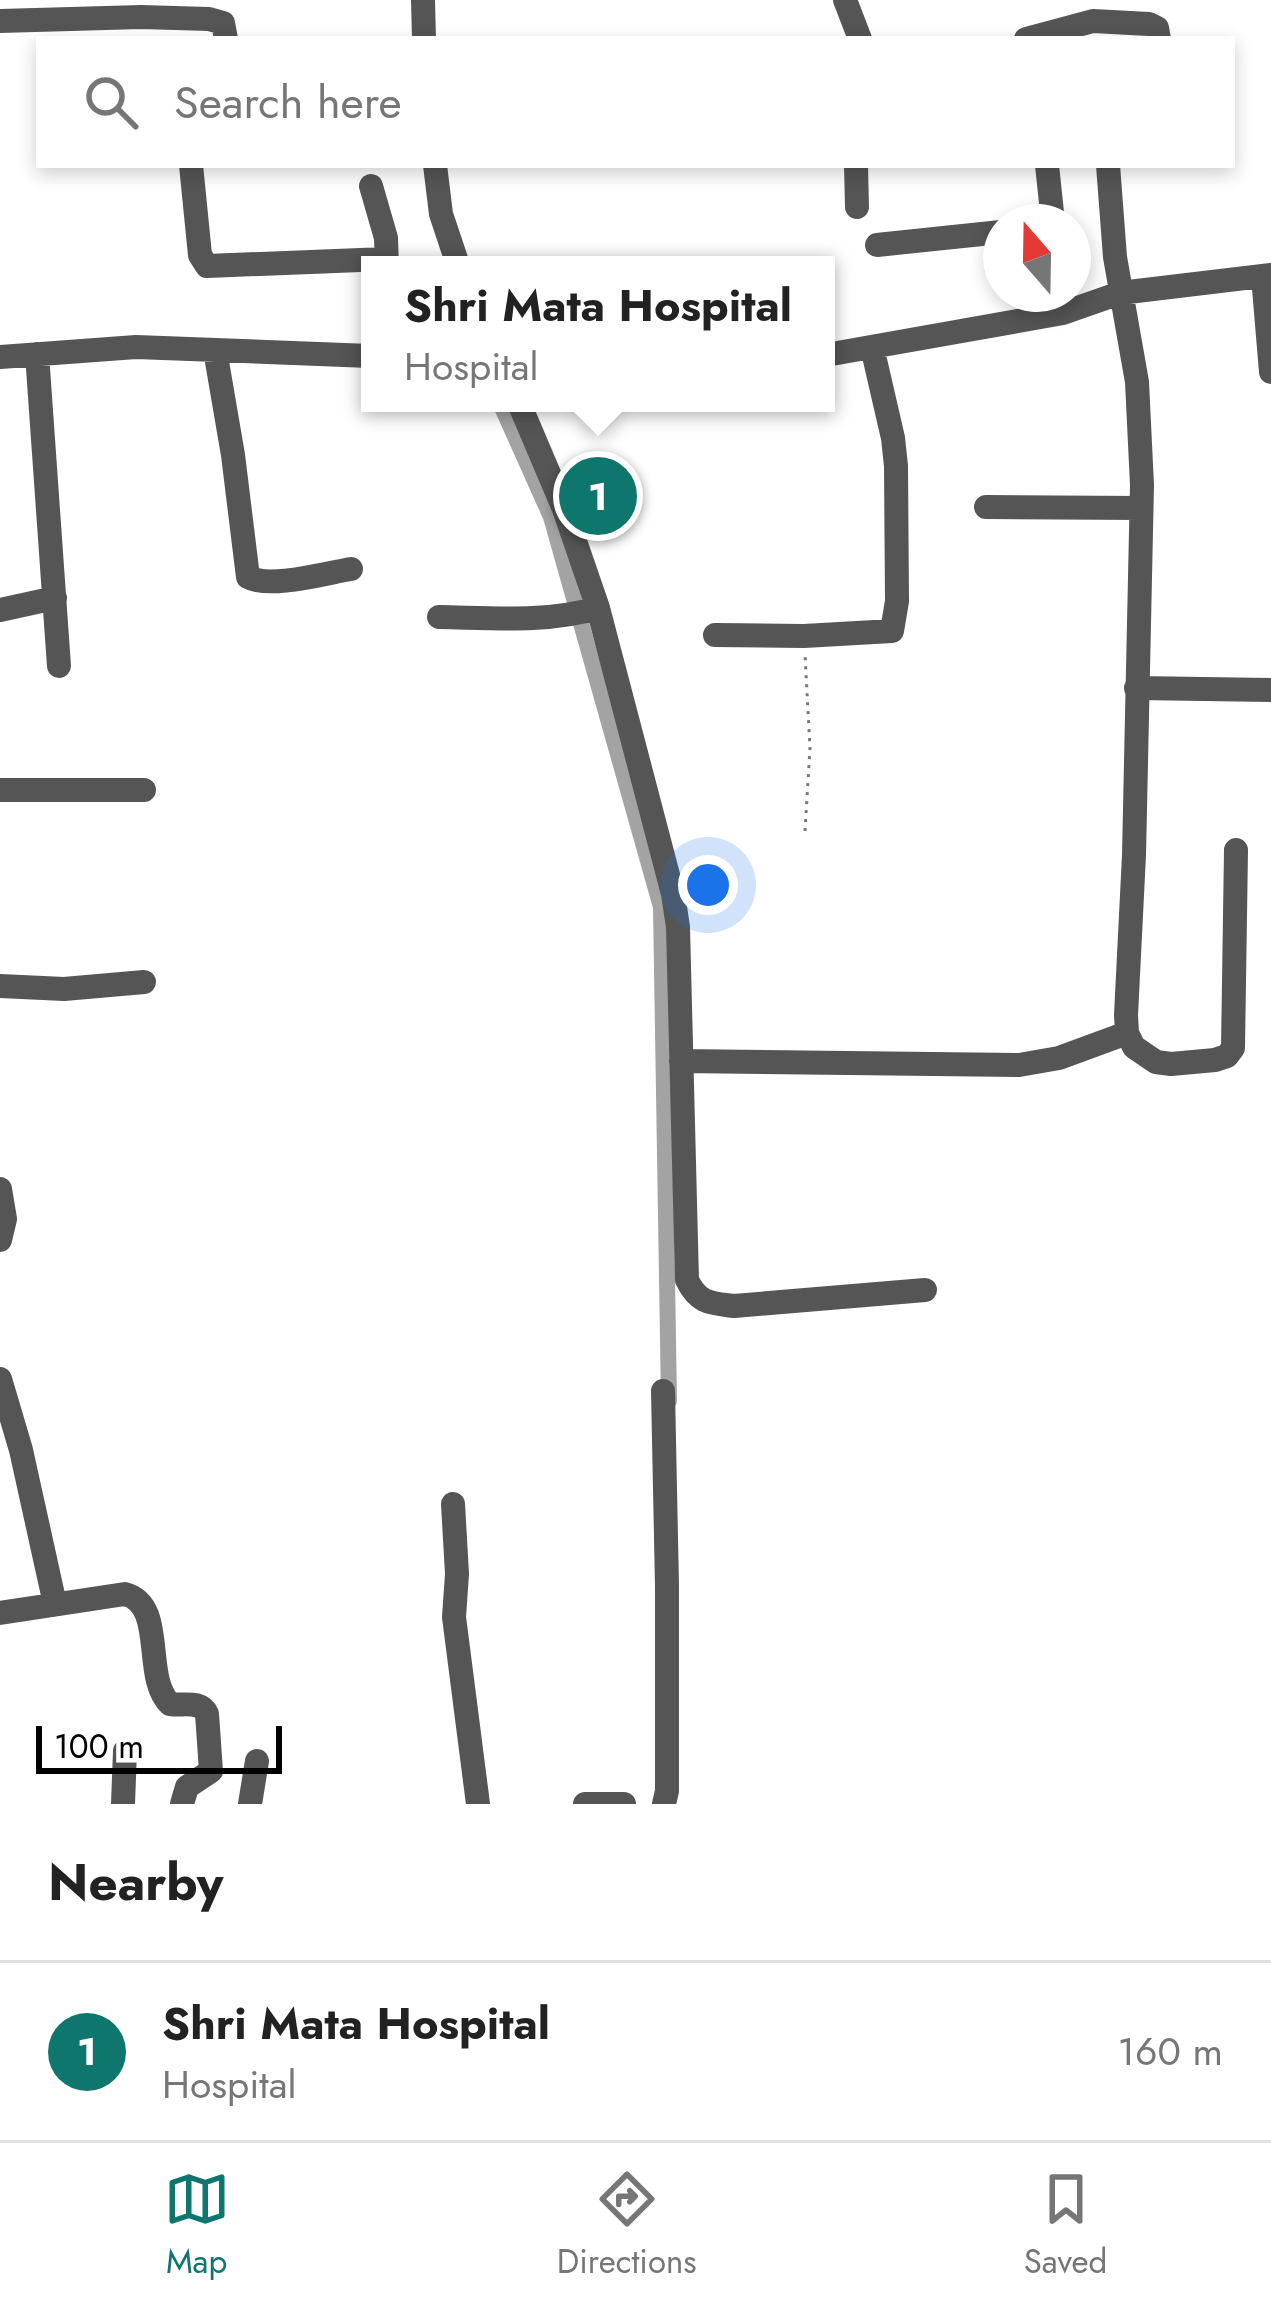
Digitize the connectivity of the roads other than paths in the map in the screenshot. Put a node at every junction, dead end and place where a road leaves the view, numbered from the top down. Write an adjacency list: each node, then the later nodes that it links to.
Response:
1 (423, 0): 6 (street)
2 (845, 0): 7 (street)
3 (1093, 20): 8 (street); 9 (street)
4 (0, 21): 5 (street)
5 (225, 36)
6 (424, 36)
7 (859, 36)
8 (1045, 36)
9 (1158, 36)
10 (191, 168): 22 (street)
11 (435, 168): 21 (street)
12 (856, 168): 17 (street)
13 (1048, 168): 16 (street)
14 (1108, 168): 24 (street)
15 (371, 186): 20 (street)
16 (1051, 204)
17 (857, 206)
18 (983, 234): 19 (street)
19 (877, 244)
20 (387, 256)
21 (455, 256)
22 (361, 263)
23 (1267, 276): 24 (street); 33 (street)
24 (1120, 293): 25 (street); 36 (street)
25 (1091, 298)
26 (1023, 312): 27 (street)
27 (872, 347): 29 (street); 42 (street)
28 (215, 350): 30 (street); 31 (street); 37 (street)
29 (835, 353)
30 (37, 354): 32 (street); 38 (street)
31 (361, 356)
32 (0, 357)
33 (1271, 372)
34 (523, 412): 40 (street)
35 (986, 507): 36 (street)
36 (1141, 508): 44 (street)
37 (351, 569)
38 (55, 598): 39 (street); 43 (street)
39 (0, 610)
40 (589, 611): 41 (street); 52 (street)
41 (439, 617)
42 (715, 634)
43 (59, 666)
44 (1136, 688): 45 (street); 51 (street)
45 (1271, 689)
46 (0, 790): 47 (street)
47 (144, 790)
48 (1236, 850): 51 (street)
49 (144, 982): 50 (street)
50 (0, 986)
51 (1127, 1033): 52 (street)
52 (682, 1061): 55 (street)
53 (0, 1189): 54 (street)
54 (0, 1240)
55 (925, 1291)
56 (0, 1379): 59 (street)
57 (663, 1390): 69 (street)
58 (453, 1504): 66 (street)
59 (55, 1604): 60 (street); 64 (street)
60 (0, 1612)
61 (125, 1751): 63 (street)
62 (257, 1761): 65 (street)
63 (124, 1804)
64 (182, 1804)
65 (250, 1804)
66 (478, 1804)
67 (585, 1804): 68 (street)
68 (624, 1804)
69 (664, 1804)

